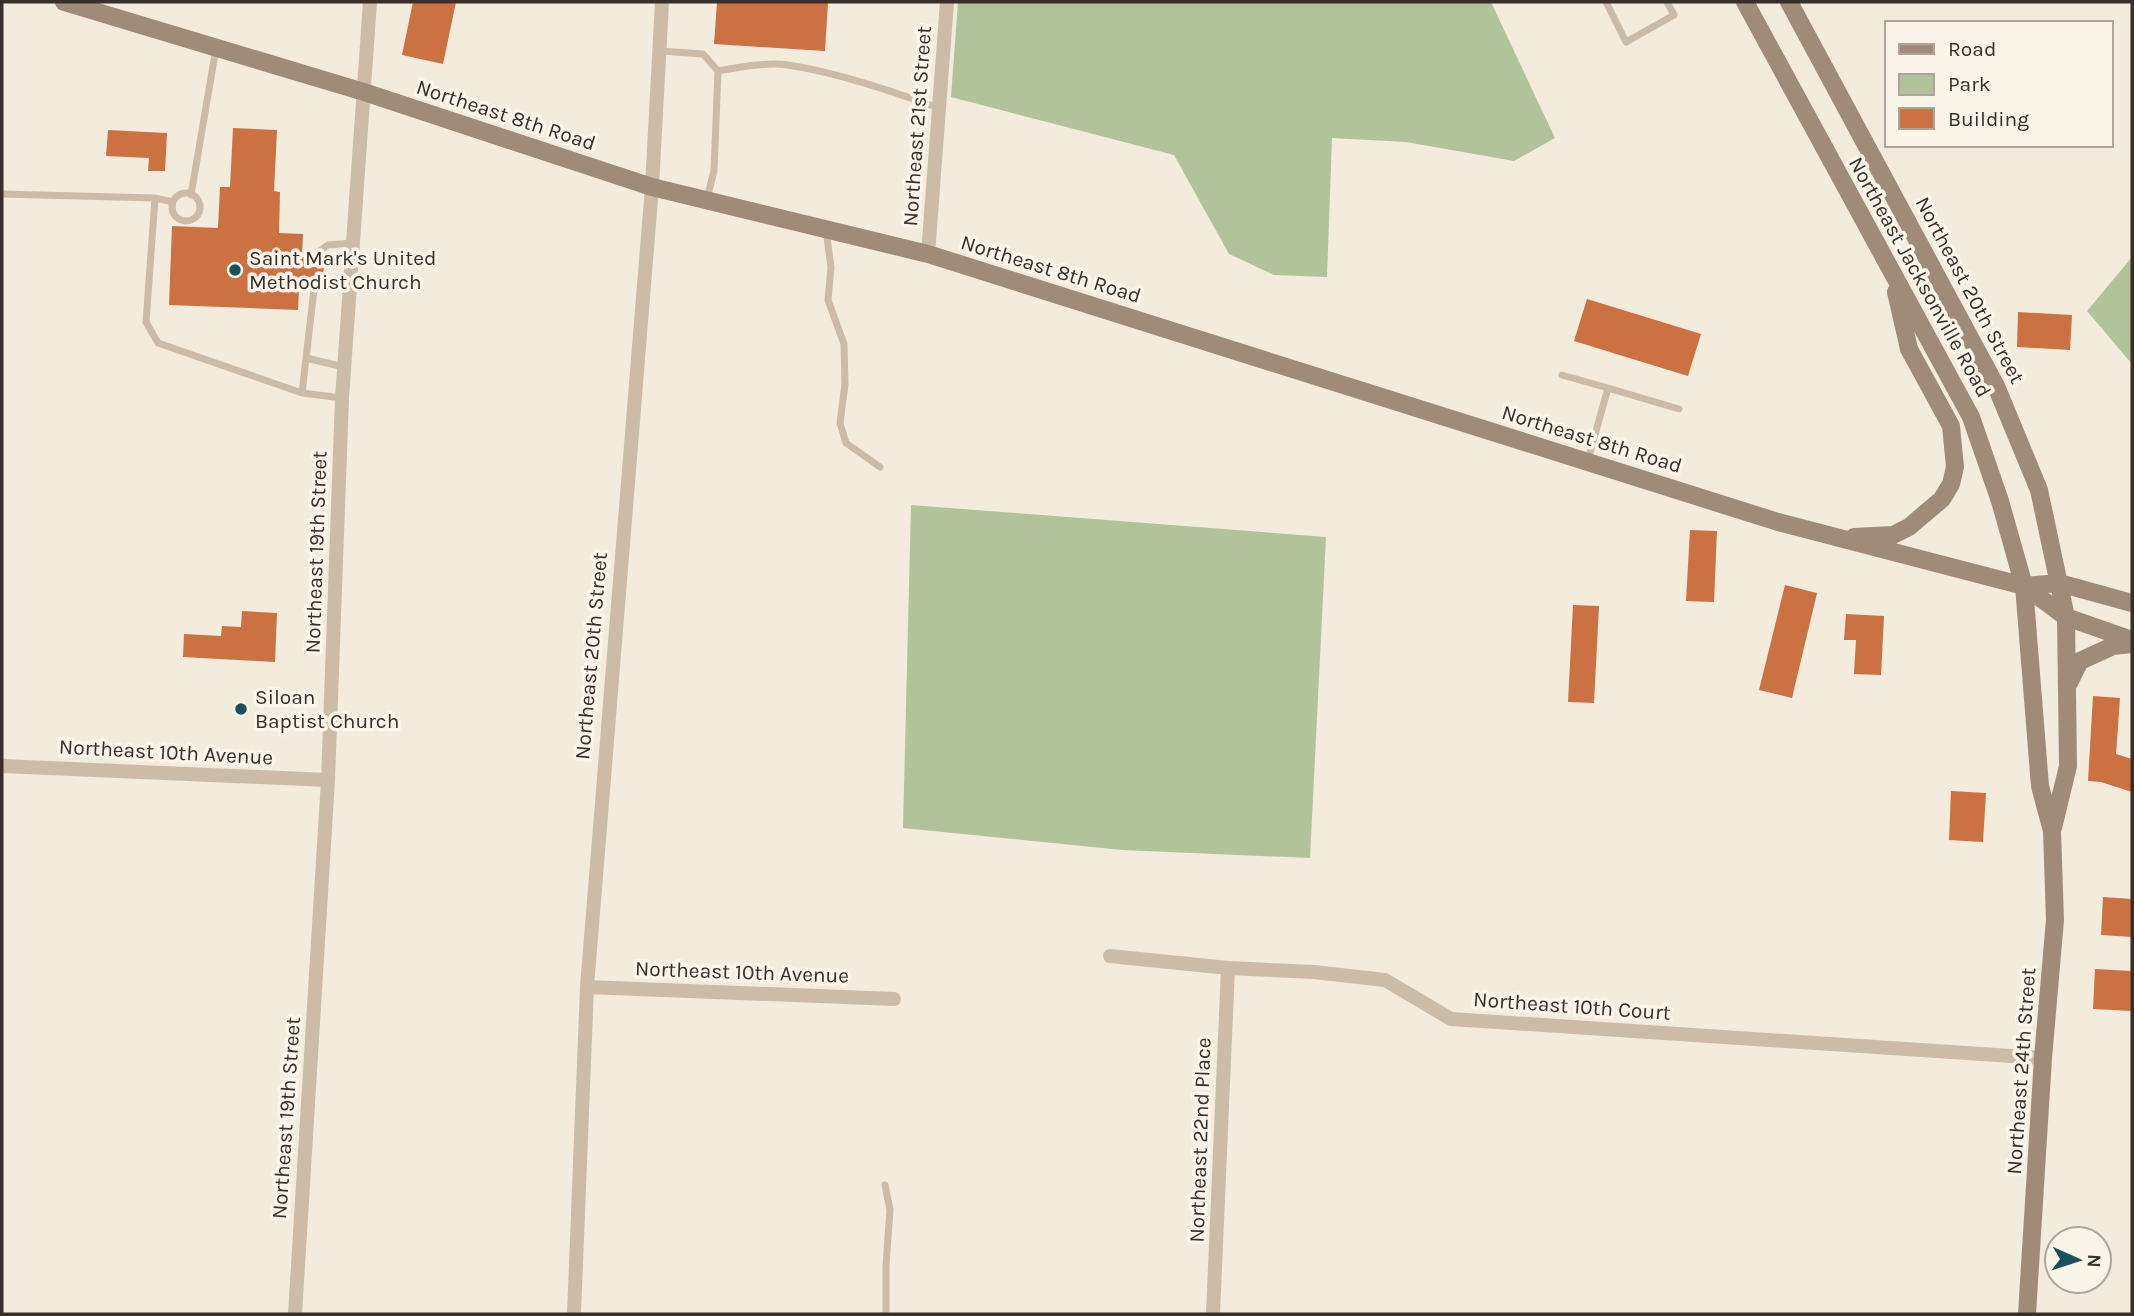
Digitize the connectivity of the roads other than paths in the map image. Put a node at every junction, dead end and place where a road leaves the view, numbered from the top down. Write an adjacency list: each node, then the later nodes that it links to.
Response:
1 (64, 2): 9 (main road, Northeast 8th Road)
2 (370, 2): 13 (street, Northeast 19th Street)
3 (662, 2): 11 (street, Northeast 20th Street)
4 (947, 2): 14 (street, Northeast 21st Street)
5 (1606, 2): 6 (lane)
6 (1667, 2)
7 (1745, 2): 25 (main road, Northeast Jacksonville Road)
8 (1790, 2): 37 (main road, Northeast 20th Street)
9 (90, 6): 10 (main road, Northeast 8th Road)
10 (217, 48): 13 (main road, Northeast 8th Road); 17 (lane)
11 (659, 51): 12 (lane); 15 (street, Northeast 20th Street)
12 (718, 71): 14 (lane); 19 (lane)
13 (364, 92): 15 (main road, Northeast 8th Road); 22 (street, Northeast 19th Street)
14 (939, 108): 23 (street, Northeast 21st Street)
15 (652, 187): 19 (main road, Northeast 8th Road); 48 (street, Northeast 20th Street)
16 (2, 194): 18 (lane)
17 (191, 195): 20 (lane); 20 (lane)
18 (155, 198): 20 (lane); 31 (lane)
19 (706, 200): 21 (main road, Northeast 8th Road)
20 (173, 202)
21 (826, 229): 23 (main road, Northeast 8th Road); 35 (lane)
22 (354, 243): 24 (lane); 28 (street, Northeast 19th Street)
23 (928, 254): 34 (main road, Northeast 8th Road)
24 (317, 258)
25 (1890, 268): 36 (main road); 38 (main road, Northeast Jacksonville Road)
26 (314, 289): 27 (lane)
27 (306, 358): 28 (lane); 31 (lane)
28 (345, 367): 32 (street, Northeast 19th Street)
29 (1562, 375): 30 (lane)
30 (1608, 388): 33 (lane); 34 (lane)
31 (302, 393): 32 (lane)
32 (342, 398): 44 (street, Northeast 19th Street)
33 (1679, 409)
34 (1588, 461): 36 (main road, Northeast 8th Road)
35 (880, 467)
36 (1832, 537): 38 (main road, Northeast 8th Road)
37 (2059, 583): 38 (main road, Northeast 8th Road); 39 (main road); 40 (main road, Northeast 20th Street)
38 (2024, 586): 40 (main road, Northeast 8th Road); 45 (main road, Northeast 24th Street)
39 (2132, 603)
40 (2066, 617): 41 (main road); 42 (main road, Northeast 24th Street)
41 (2132, 642): 42 (main road)
42 (2067, 686): 45 (main road, Northeast 24th Street)
43 (2, 766): 44 (street, Northeast 10th Avenue)
44 (328, 780): 52 (street, Northeast 19th Street)
45 (2052, 831): 50 (main road, Northeast 24th Street)
46 (1110, 956): 47 (street, Northeast 10th Court)
47 (1228, 968): 50 (street, Northeast 10th Court); 55 (street, Northeast 22nd Place)
48 (587, 987): 49 (street, Northeast 10th Avenue); 53 (street, Northeast 20th Street)
49 (894, 999)
50 (2043, 1058): 56 (main road, Northeast 24th Street)
51 (885, 1185): 54 (lane)
52 (295, 1314)
53 (575, 1314)
54 (886, 1314)
55 (1213, 1314)
56 (2027, 1314)

